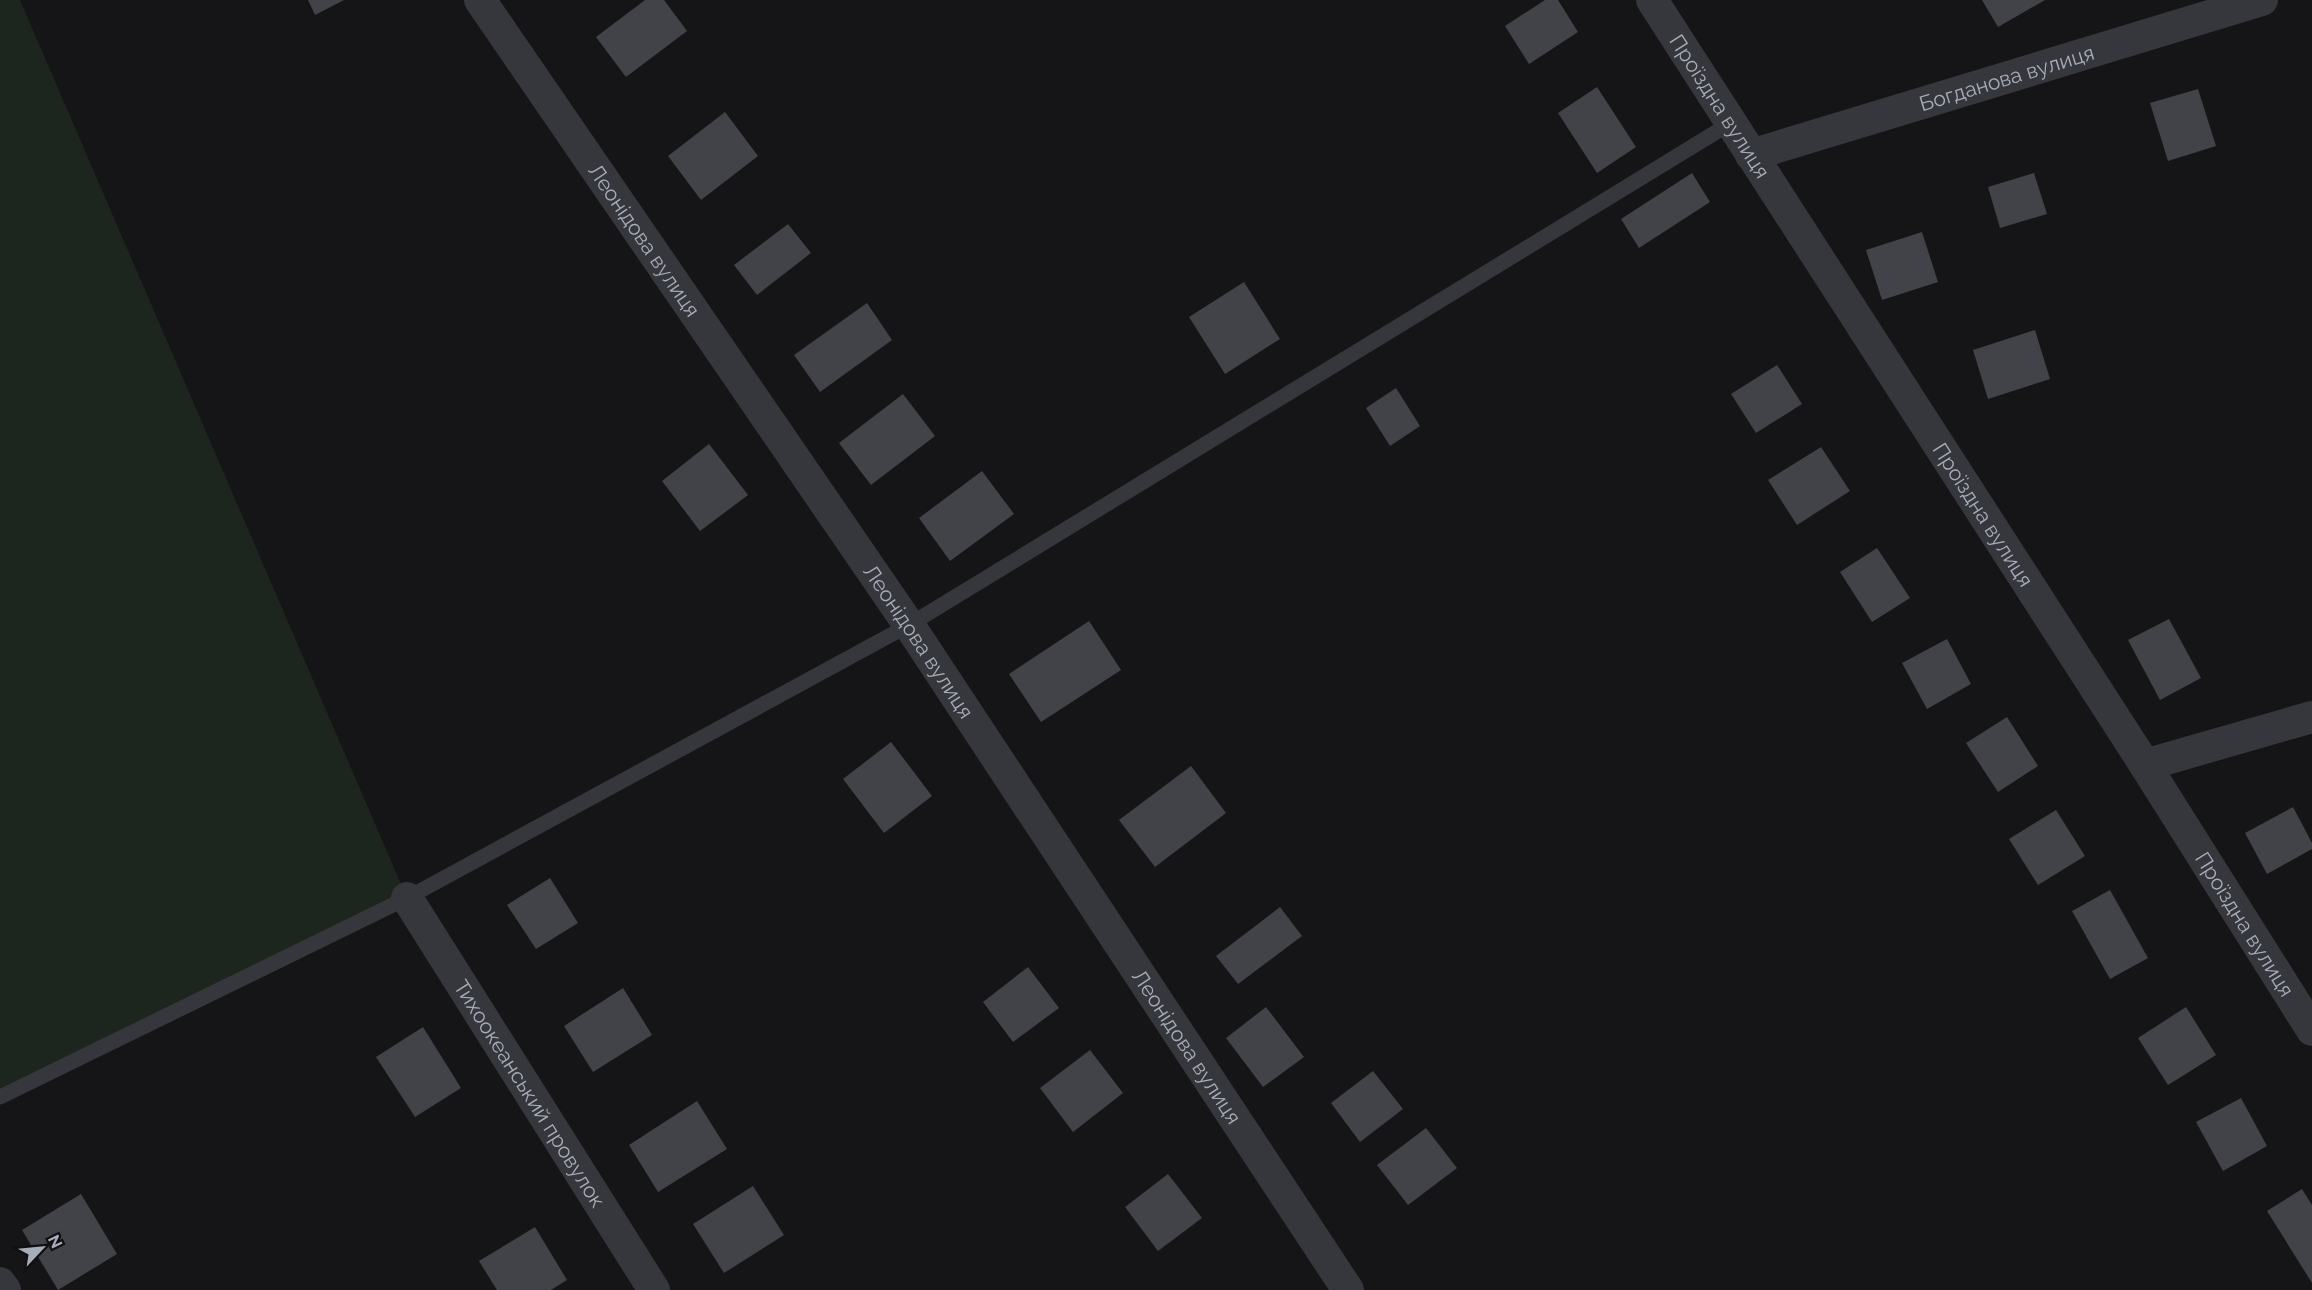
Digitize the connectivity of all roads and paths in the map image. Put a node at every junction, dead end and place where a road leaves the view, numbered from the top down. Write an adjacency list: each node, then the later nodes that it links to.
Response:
1 (480, 0): 6 (street, Леонідова вулиця)
2 (1652, 0): 4 (street, Проїздна вулиця)
3 (2262, 0): 5 (street, Богданова вулиця)
4 (1731, 123): 5 (street, Проїздна вулиця); 6 (lane)
5 (1751, 155): 8 (street, Проїздна вулиця)
6 (909, 625): 9 (lane); 15 (street, Леонідова вулиця)
7 (2312, 717): 8 (street)
8 (2145, 765): 10 (street, Проїздна вулиця)
9 (407, 898): 11 (lane); 14 (street, Тихоокеанський провулок)
10 (2312, 1030)
11 (0, 1097)
12 (0, 1283): 13 (street)
13 (5, 1290)
14 (654, 1290)
15 (1348, 1290)

